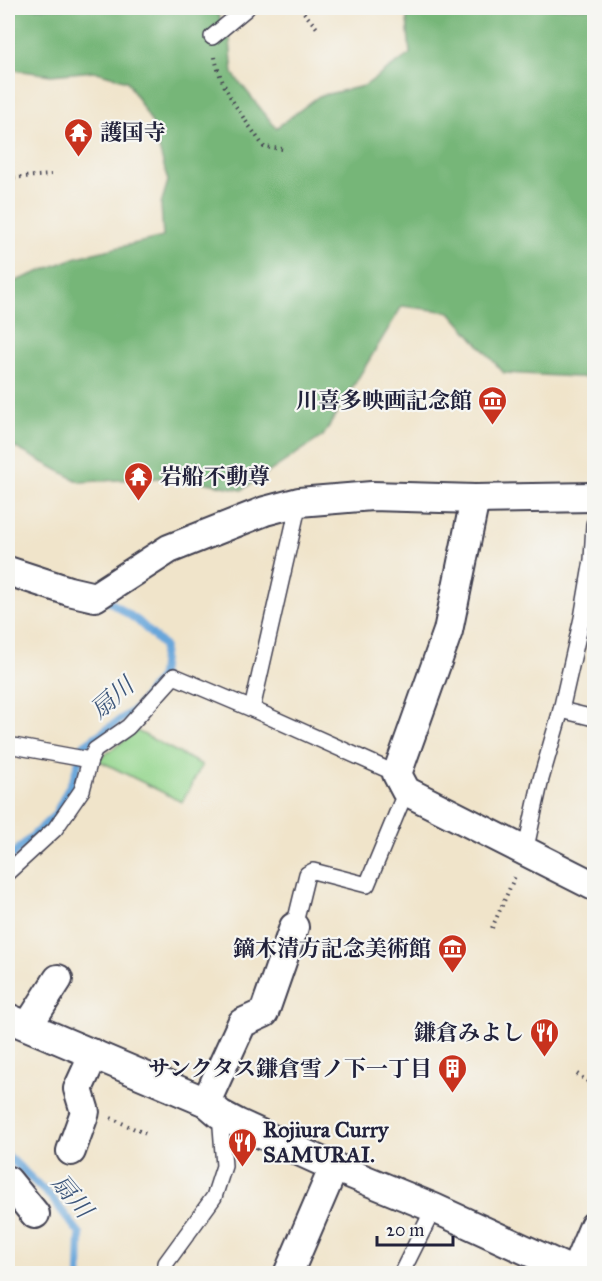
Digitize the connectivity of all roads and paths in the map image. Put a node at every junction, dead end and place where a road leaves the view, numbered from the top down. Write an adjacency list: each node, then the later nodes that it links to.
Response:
1 (247, 8): 4 (lane)
2 (300, 8): 3 (path)
3 (317, 28)
4 (212, 38): 5 (path)
5 (282, 149)
6 (51, 175): 7 (path)
7 (8, 178)
8 (594, 497): 9 (street)
9 (475, 499): 10 (street); 18 (street)
10 (299, 502): 12 (street); 13 (lane)
11 (594, 524): 14 (lane)
12 (8, 571)
13 (252, 709): 17 (lane); 18 (lane)
14 (561, 710): 15 (lane); 19 (lane)
15 (594, 718)
16 (8, 745): 17 (lane)
17 (90, 760): 20 (lane)
18 (402, 783): 19 (street); 22 (lane)
19 (525, 852): 21 (street); 23 (path)
20 (8, 872)
21 (594, 886)
22 (294, 927): 30 (street)
23 (492, 928)
24 (58, 979): 25 (street)
25 (18, 1022): 26 (street)
26 (94, 1054): 29 (street); 30 (street)
27 (577, 1074): 28 (path)
28 (594, 1086)
29 (83, 1104): 31 (path); 32 (street)
30 (213, 1108): 33 (street); 39 (lane)
31 (146, 1134)
32 (71, 1151)
33 (334, 1167): 35 (street); 40 (street)
34 (8, 1181): 36 (street)
35 (434, 1208): 38 (street); 41 (lane)
36 (34, 1214)
37 (594, 1226): 38 (street)
38 (576, 1273)
39 (164, 1274)
40 (288, 1274)
41 (401, 1274)

